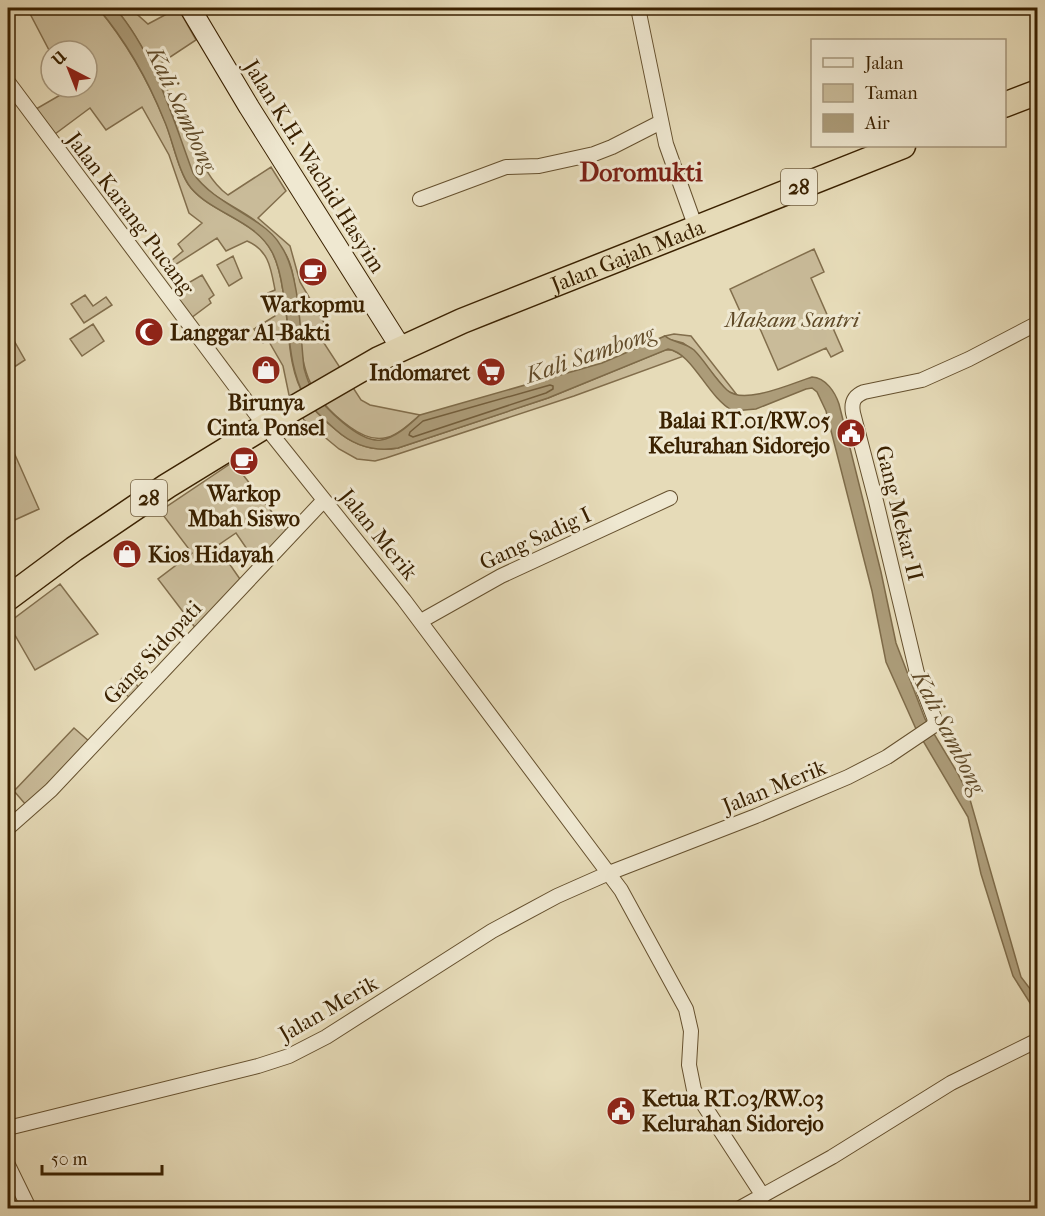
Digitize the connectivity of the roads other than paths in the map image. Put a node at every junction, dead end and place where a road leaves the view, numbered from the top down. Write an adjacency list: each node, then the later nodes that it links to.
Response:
1 (190, 8): 11 (street, Jalan K.H. Wachid Hasyim)
2 (638, 8): 6 (street)
3 (8, 82): 12 (street, Jalan Karang Pucang)
4 (1038, 92): 5 (highway)
5 (1006, 105)
6 (661, 122): 8 (street); 9 (street)
7 (900, 147): 9 (highway, Jalan Gajah Mada / 28)
8 (420, 199)
9 (696, 228): 11 (highway, Jalan Gajah Mada / 28)
10 (1038, 323): 17 (street, Gang Mekar II)
11 (401, 348): 12 (highway, Jalan Gajah Mada / 28)
12 (265, 426): 14 (street, Jalan Merik); 15 (highway, 28)
13 (670, 498): 16 (street, Gang Sadig I)
14 (324, 500): 16 (street, Jalan Merik); 18 (street, Gang Sidopati)
15 (8, 598)
16 (421, 621): 19 (street, Jalan Merik)
17 (933, 726): 19 (street, Jalan Merik)
18 (8, 828)
19 (609, 873): 21 (street, Jalan Merik); 23 (street, Jalan Merik)
20 (1038, 1040): 23 (street)
21 (8, 1128)
22 (8, 1165): 24 (street)
23 (763, 1196): 25 (street)
24 (29, 1209)
25 (740, 1209)

